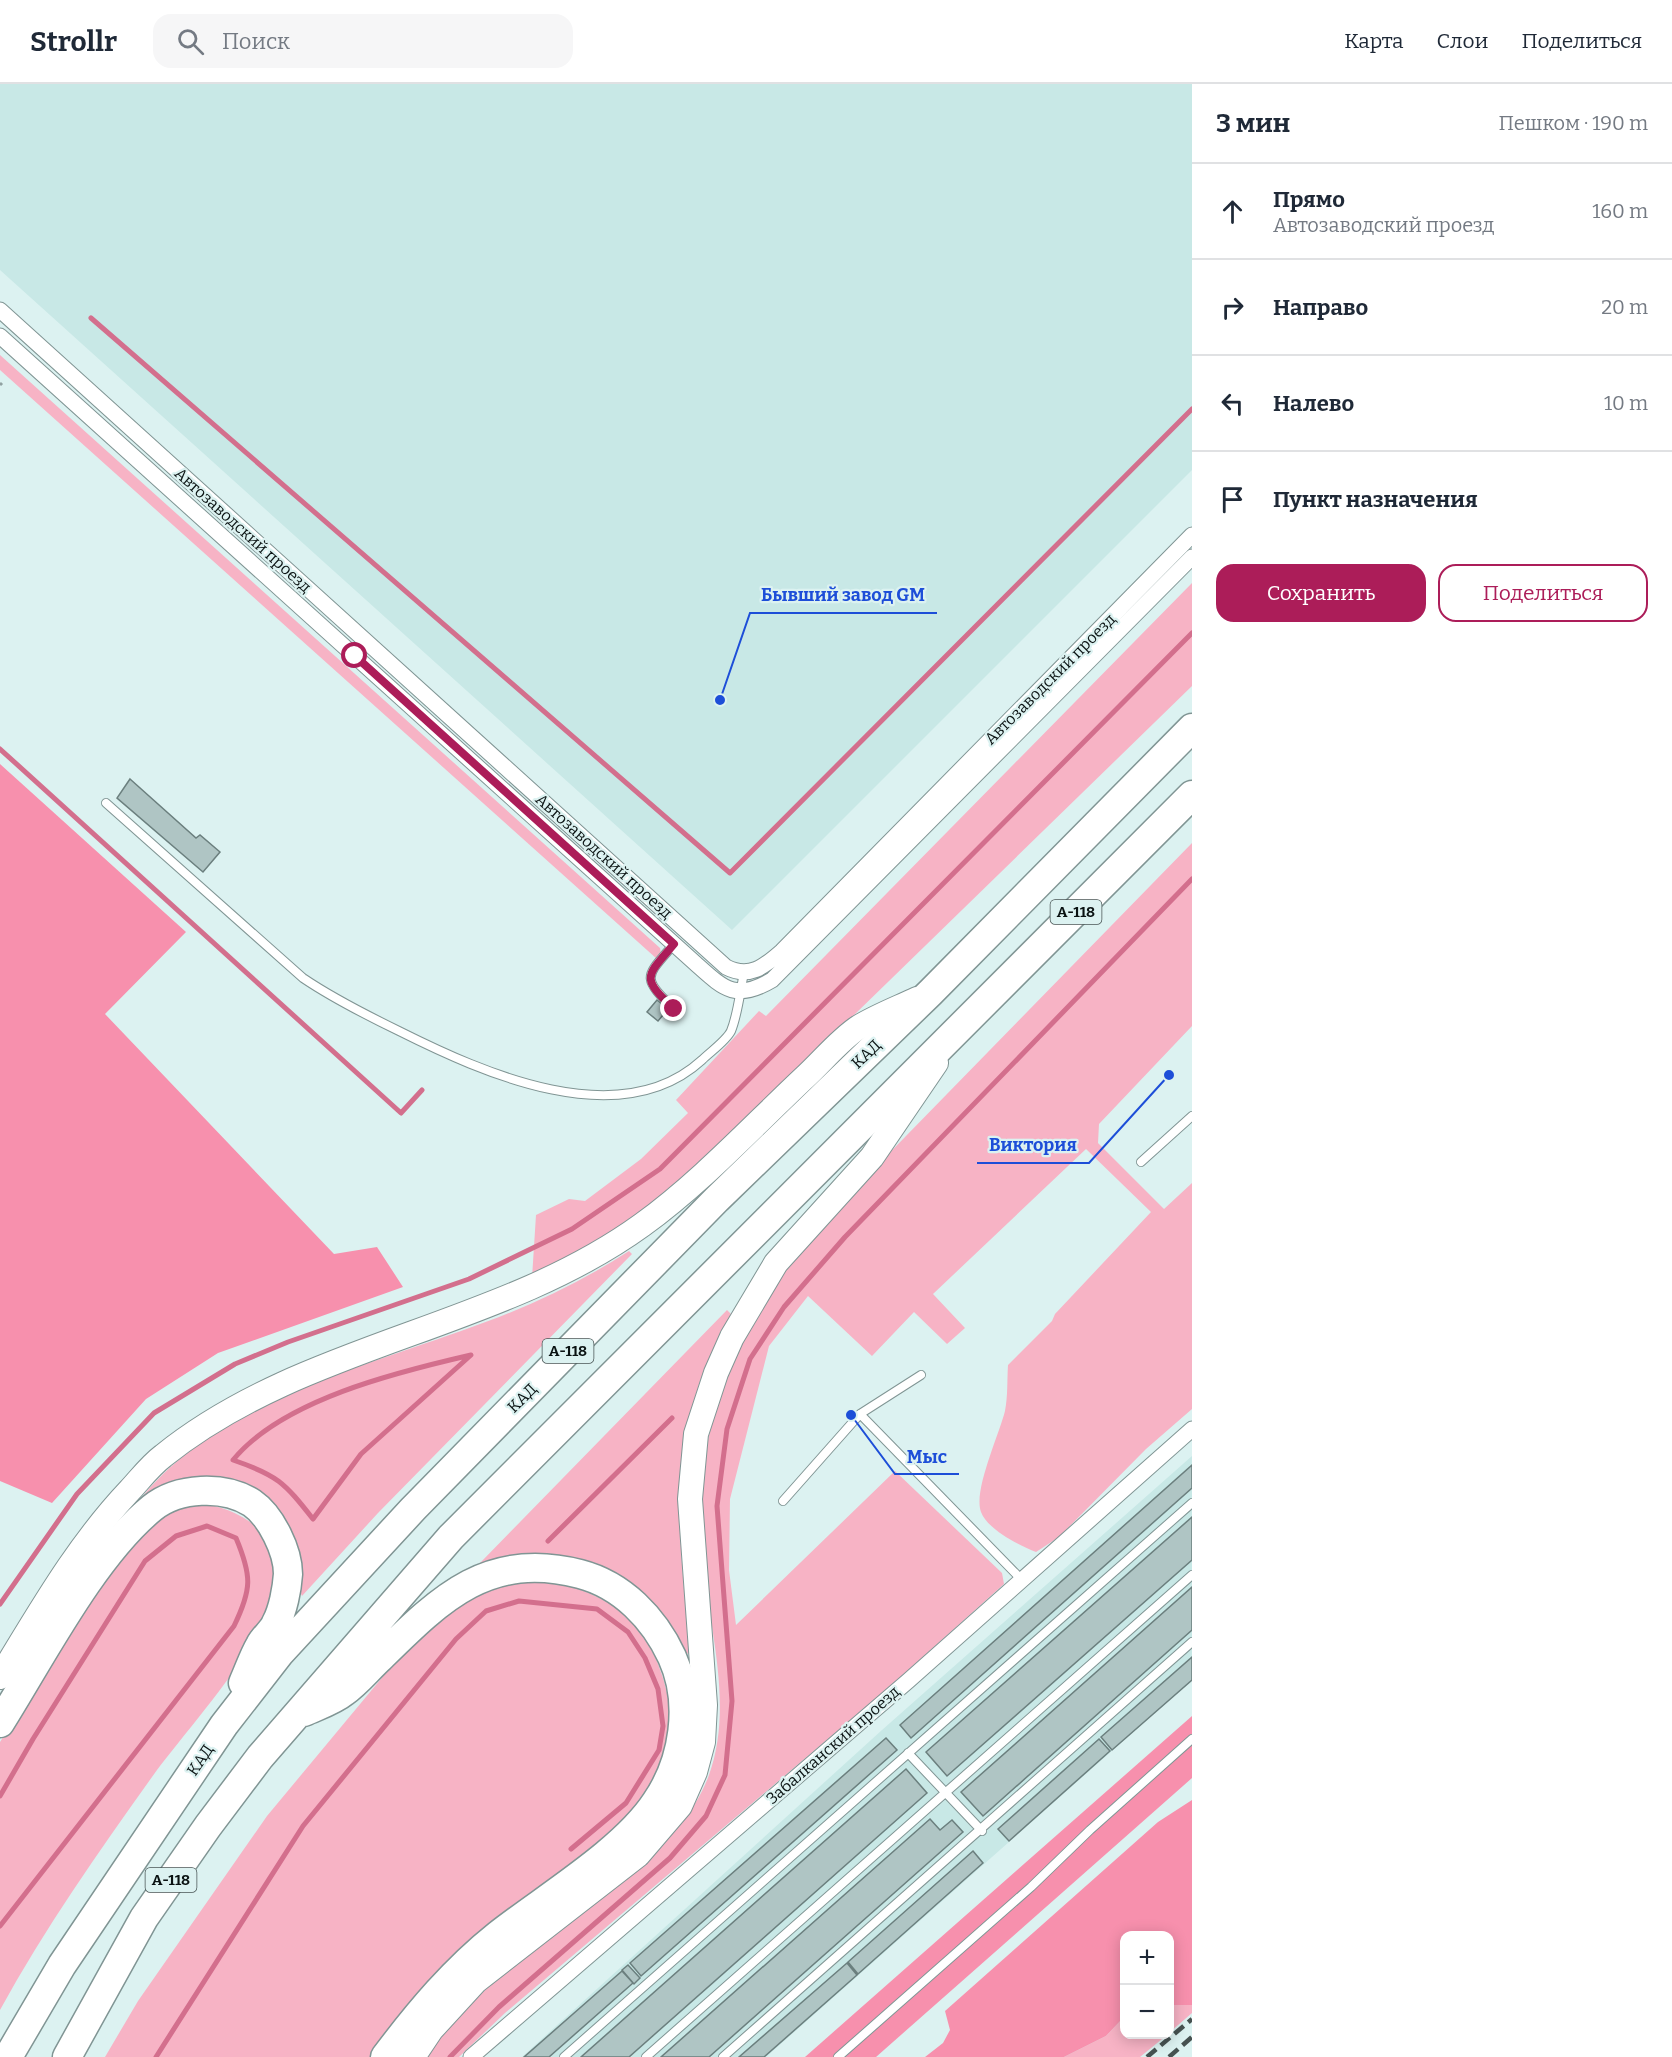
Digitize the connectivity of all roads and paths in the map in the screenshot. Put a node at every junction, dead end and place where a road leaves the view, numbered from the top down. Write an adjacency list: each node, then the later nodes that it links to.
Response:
1 (0, 310): 9 (street, Автозаводский проезд)
2 (0, 336): 8 (street, Автозаводский проезд)
3 (1192, 535): 9 (street, Автозаводский проезд)
4 (1192, 557): 10 (street, Автозаводский проезд)
5 (1192, 728): 11 (highway, КАД / А-118)
6 (1192, 795): 13 (highway, А-118)
7 (106, 803): 10 (lane)
8 (674, 944): 10 (street, Автозаводский проезд); 12 (lane)
9 (744, 973): 10 (lane)
10 (740, 991)
11 (930, 993): 24 (main road); 27 (highway, КАД / А-118)
12 (674, 1009)
13 (959, 1029): 25 (highway, А-118); 35 (main road)
14 (1192, 1116): 15 (lane)
15 (1141, 1162)
16 (921, 1375): 17 (lane)
17 (860, 1414): 19 (lane); 22 (lane)
18 (1192, 1430): 22 (street, Забалканский проезд)
19 (783, 1501)
20 (1192, 1503): 29 (lane)
21 (1192, 1575): 30 (lane)
22 (1022, 1580): 36 (street, Забалканский проезд)
23 (1192, 1642): 31 (lane)
24 (0, 1677)
25 (294, 1717): 33 (highway, А-118); 34 (highway)
26 (0, 1723): 27 (highway)
27 (224, 1725): 32 (highway, КАД / А-118)
28 (1192, 1739): 40 (lane)
29 (908, 1753): 30 (lane); 37 (lane)
30 (948, 1792): 31 (lane); 38 (lane)
31 (982, 1831): 39 (lane)
32 (8, 2057)
33 (67, 2057)
34 (385, 2057)
35 (413, 2057)
36 (471, 2057)
37 (564, 2057)
38 (646, 2057)
39 (723, 2057)
40 (838, 2057)

